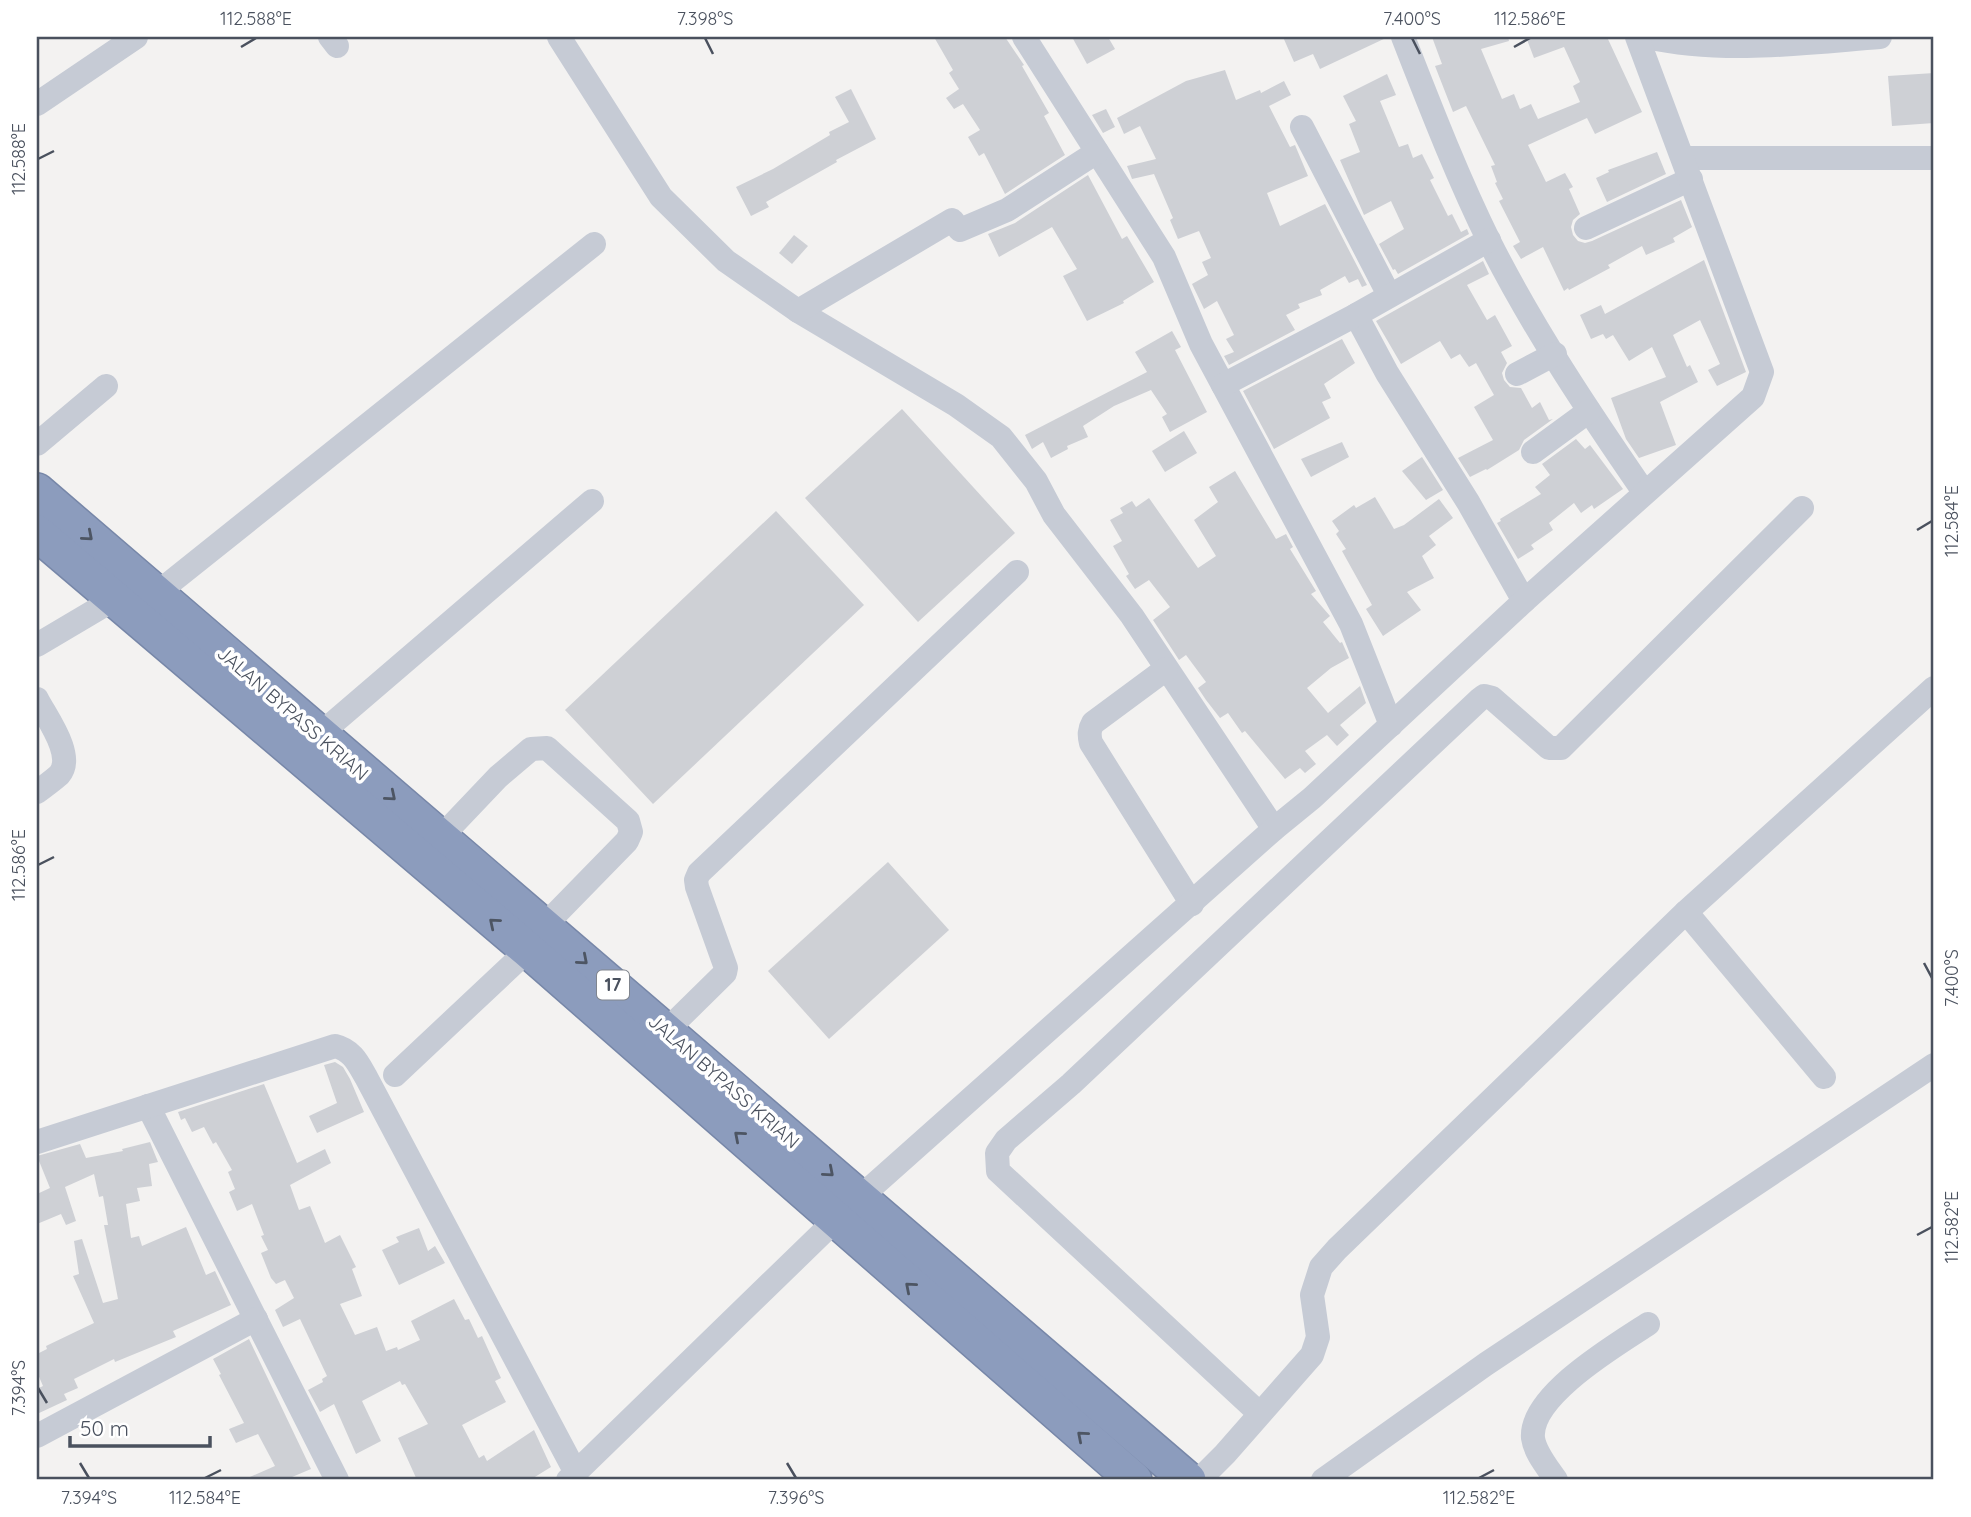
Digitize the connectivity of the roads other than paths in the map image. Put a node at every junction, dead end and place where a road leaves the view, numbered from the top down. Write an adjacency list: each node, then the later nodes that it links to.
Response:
1 (136, 37): 8 (street)
2 (559, 37): 17 (street)
3 (1024, 37): 10 (street)
4 (1403, 37): 14 (street)
5 (1637, 37): 12 (street)
6 (1647, 37): 7 (street)
7 (1880, 37)
8 (37, 104)
9 (1302, 127): 16 (street)
10 (1097, 152): 17 (street); 21 (street)
11 (1934, 158): 12 (street)
12 (1687, 168): 13 (street); 27 (street)
13 (1586, 229)
14 (1489, 240): 16 (street); 19 (street)
15 (594, 244): 32 (street)
16 (1389, 295): 18 (street)
17 (798, 311): 36 (street)
18 (1356, 314): 21 (street); 34 (street)
19 (1555, 355): 20 (street); 23 (street)
20 (1517, 373)
21 (1223, 385): 39 (street)
22 (106, 386): 24 (street)
23 (1589, 411): 25 (street); 27 (street)
24 (37, 444)
25 (1533, 452)
26 (37, 491): 32 (highway, JALAN BYPASS KRIAN / 17, one-way to 32)
27 (1644, 492): 34 (street)
28 (592, 501): 40 (street)
29 (1802, 508): 56 (street)
30 (37, 533): 33 (highway, JALAN BYPASS KRIAN / 17)
31 (1017, 572): 47 (street)
32 (156, 594): 40 (highway, JALAN BYPASS KRIAN / 17)
33 (113, 600): 35 (street); 46 (highway, JALAN BYPASS KRIAN / 17, one-way to 33)
34 (1524, 601): 39 (street)
35 (37, 645)
36 (1166, 669): 42 (street); 44 (street)
37 (1934, 688): 45 (street)
38 (37, 699): 41 (street)
39 (1391, 725): 42 (street)
40 (319, 735): 43 (highway, JALAN BYPASS KRIAN / 17, one-way to 43)
41 (37, 792)
42 (1274, 829): 44 (street)
43 (440, 838): 46 (highway, JALAN BYPASS KRIAN / 17); 46 (street)
44 (1192, 904): 53 (street)
45 (1686, 912): 50 (street); 56 (street)
46 (536, 938): 47 (highway, JALAN BYPASS KRIAN / 17, one-way to 47); 49 (street); 53 (highway, JALAN BYPASS KRIAN / 17, one-way to 46)
47 (666, 1031): 53 (highway, JALAN BYPASS KRIAN / 17, one-way to 53)
48 (1934, 1065): 63 (street)
49 (395, 1075)
50 (1824, 1077)
51 (148, 1106): 52 (street); 54 (street); 58 (street)
52 (37, 1142)
53 (847, 1209): 58 (street); 60 (highway, JALAN BYPASS KRIAN / 17, one-way to 53); 61 (highway, JALAN BYPASS KRIAN / 17)
54 (256, 1319): 57 (street); 59 (street)
55 (1648, 1324): 64 (street)
56 (1259, 1413): 62 (street)
57 (37, 1436)
58 (572, 1477)
59 (337, 1480)
60 (1134, 1480)
61 (1188, 1480)
62 (1199, 1480)
63 (1323, 1480)
64 (1556, 1480)

